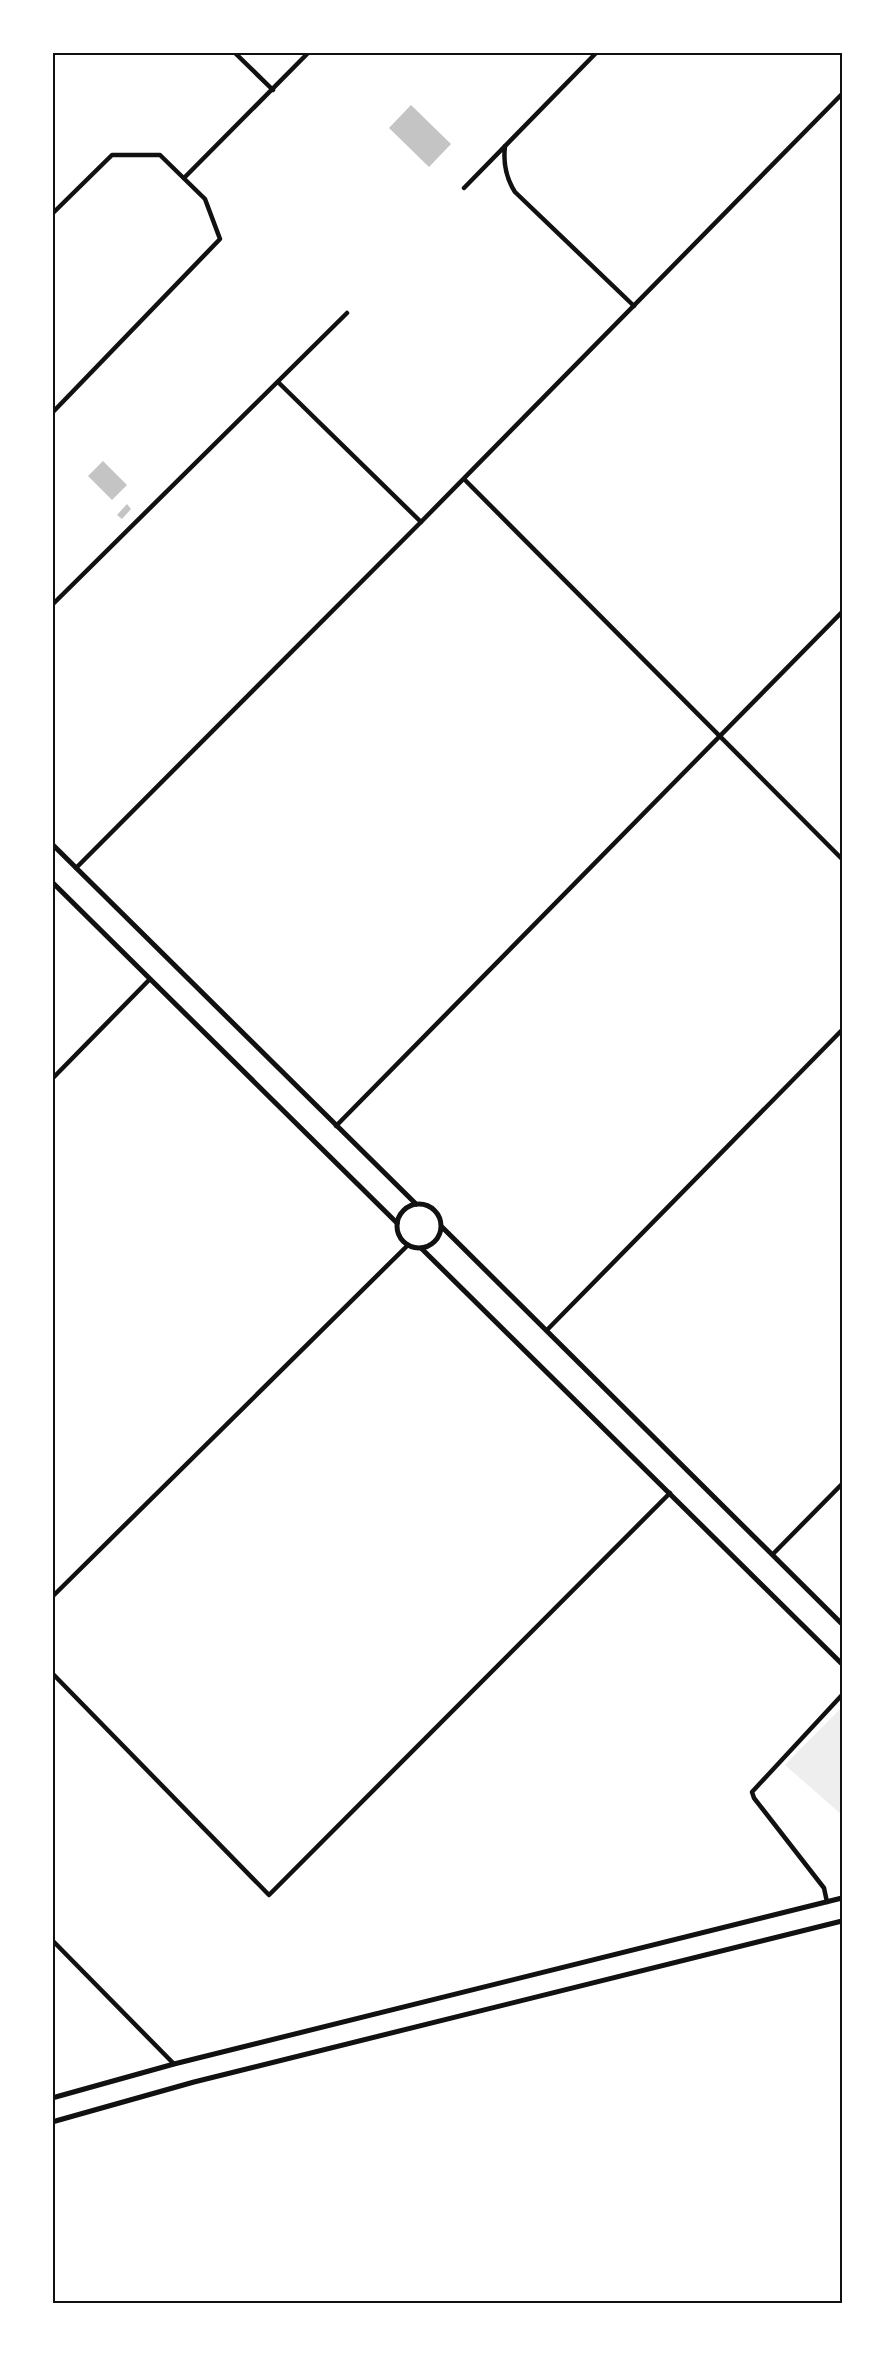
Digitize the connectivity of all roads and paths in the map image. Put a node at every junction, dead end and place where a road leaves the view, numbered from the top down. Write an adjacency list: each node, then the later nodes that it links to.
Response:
1 (234, 52): 4 (street)
2 (309, 52): 4 (street)
3 (597, 52): 6 (street)
4 (273, 90): 7 (street)
5 (843, 94): 10 (street)
6 (505, 146): 8 (street); 10 (street)
7 (184, 178): 9 (street); 13 (street)
8 (464, 188)
9 (52, 214)
10 (634, 306): 14 (street)
11 (347, 313): 12 (street)
12 (278, 382): 15 (street); 16 (street)
13 (52, 414)
14 (464, 479): 15 (street); 18 (street)
15 (421, 522): 21 (street)
16 (52, 605)
17 (843, 612): 18 (street)
18 (720, 737): 20 (street); 26 (street)
19 (52, 844): 21 (street)
20 (843, 859)
21 (76, 868): 26 (street)
22 (52, 882): 23 (street)
23 (150, 979): 25 (street); 28 (street)
24 (843, 1030): 32 (street)
25 (52, 1078)
26 (336, 1126): 27 (street)
27 (416, 1204): 28 (street); 29 (street)
28 (397, 1223): 30 (street)
29 (442, 1227): 31 (street); 32 (street)
30 (408, 1245): 31 (street); 36 (street)
31 (422, 1249): 34 (street)
32 (548, 1330): 35 (street)
33 (843, 1485): 35 (street)
34 (670, 1493): 38 (street); 39 (street)
35 (773, 1554): 37 (street)
36 (52, 1597)
37 (843, 1624)
38 (843, 1664)
39 (52, 1673)
40 (843, 1695): 42 (street)
41 (843, 1898): 42 (street)
42 (827, 1902): 45 (street)
43 (843, 1921): 47 (street)
44 (52, 1940): 45 (street)
45 (174, 2064): 46 (street)
46 (52, 2098)
47 (52, 2122)

